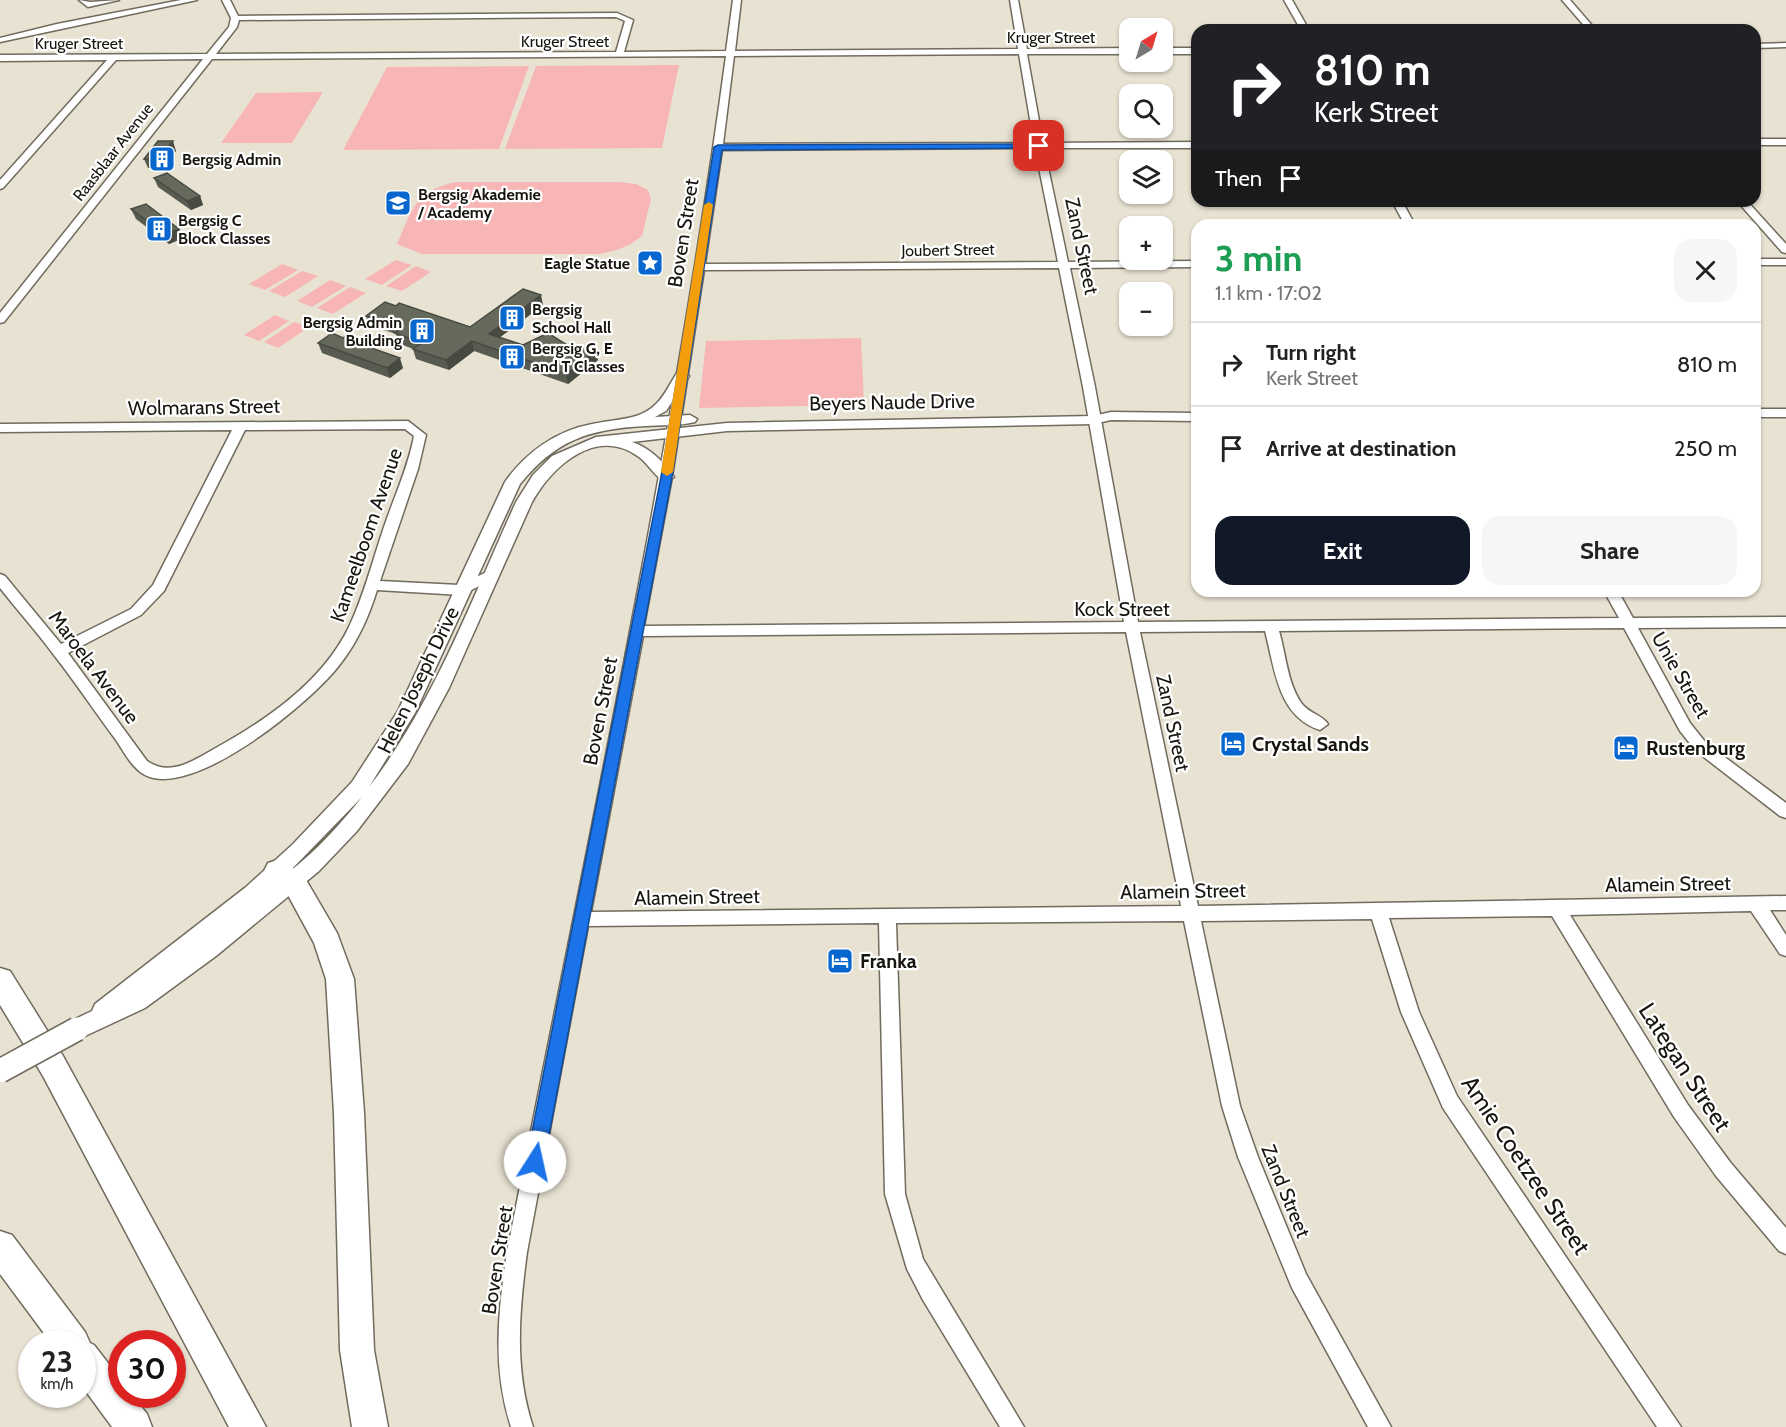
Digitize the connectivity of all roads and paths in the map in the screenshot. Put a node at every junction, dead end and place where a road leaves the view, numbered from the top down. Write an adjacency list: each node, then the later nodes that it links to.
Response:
1 (83, 0): 2 (street)
2 (115, 0)
3 (194, 0): 12 (street)
4 (226, 0): 9 (street)
5 (737, 0): 19 (street, Boven Street)
6 (1014, 0): 18 (street, Zand Street)
7 (1288, 0): 10 (street)
8 (1566, 0): 11 (street)
9 (235, 18): 20 (street); 22 (street, Raasblaar Avenue)
10 (1302, 24)
11 (1587, 24)
12 (0, 40)
13 (1786, 45): 14 (street)
14 (1761, 46)
15 (1119, 51): 18 (street, Kruger Street)
16 (1173, 51): 17 (street)
17 (1191, 51)
18 (1024, 52): 19 (street, Kruger Street); 27 (street, Zand Street)
19 (728, 55): 20 (street, Kruger Street); 28 (street, Boven Street)
20 (619, 56): 22 (street, Kruger Street)
21 (113, 58): 22 (street, Kruger Street); 23 (street, Kruger Street); 29 (street)
22 (208, 58): 39 (street, Raasblaar Avenue)
23 (2, 61)
24 (1761, 142): 25 (street)
25 (1786, 142)
26 (1191, 145): 27 (street)
27 (1039, 146): 28 (street); 36 (street, Zand Street)
28 (718, 147): 38 (street, Boven Street)
29 (0, 186)
30 (1747, 207): 31 (street)
31 (1758, 219)
32 (1761, 222): 33 (street)
33 (1786, 250)
34 (1761, 262): 35 (street)
35 (1786, 262)
36 (1064, 264): 37 (street, Joubert Street); 38 (street, Joubert Street); 43 (street, Zand Street)
37 (1191, 264)
38 (698, 267): 40 (street, Boven Street)
39 (0, 320)
40 (682, 376): 45 (street); 47 (street, Boven Street)
41 (1761, 413): 42 (street)
42 (1786, 413)
43 (1093, 416): 44 (street, Beyers Naude Drive); 47 (street, Beyers Naude Drive); 60 (street, Zand Street)
44 (1191, 417)
45 (625, 422): 47 (street, Helen Joseph Drive); 55 (street, Helen Joseph Drive)
46 (408, 425): 48 (street, Wolmarans Street); 54 (street, Kameelboom Avenue)
47 (674, 426): 50 (street, Helen Joseph Drive); 51 (street, Boven Street)
48 (240, 427): 49 (street, Wolmarans Street); 62 (street)
49 (0, 428)
50 (605, 440): 51 (street); 52 (street, Helen Joseph Drive)
51 (666, 477): 61 (street, Boven Street)
52 (489, 576): 55 (street); 66 (street, Helen Joseph Drive)
53 (0, 579): 62 (street, Maroela Avenue)
54 (371, 585): 55 (street); 64 (street, Kameelboom Avenue)
55 (461, 590): 66 (street, Helen Joseph Drive)
56 (1614, 597): 58 (street, Unie Street)
57 (1786, 622): 58 (street, Kock Street)
58 (1628, 624): 59 (street, Kock Street); 65 (street, Unie Street)
59 (1271, 627): 60 (street, Kock Street); 63 (street)
60 (1132, 628): 61 (street, Kock Street); 70 (street, Zand Street)
61 (638, 631): 73 (street, Boven Street)
62 (59, 651): 64 (street, Maroela Avenue)
63 (1320, 724)
64 (159, 774)
65 (1786, 812)
66 (285, 876): 76 (street, Helen Joseph Drive, bridge); 83 (highway)
67 (1786, 903): 68 (street, Alamein Street)
68 (1756, 904): 69 (street, Alamein Street); 74 (street)
69 (1556, 907): 71 (street, Alamein Street); 77 (street, Lategan Street)
70 (1192, 912): 71 (street, Alamein Street); 72 (street, Alamein Street); 86 (street, Zand Street)
71 (1378, 912): 87 (street, Amie Coetzee Street)
72 (887, 915): 73 (street, Alamein Street); 85 (street)
73 (580, 919): 84 (street, Boven Street)
74 (1786, 949)
75 (0, 980): 82 (highway)
76 (0, 1071)
77 (1786, 1244)
78 (0, 1247): 79 (highway)
79 (62, 1330)
80 (96, 1376): 81 (highway)
81 (134, 1427)
82 (248, 1427)
83 (370, 1427)
84 (522, 1427)
85 (1013, 1427)
86 (1380, 1427)
87 (1670, 1427)

